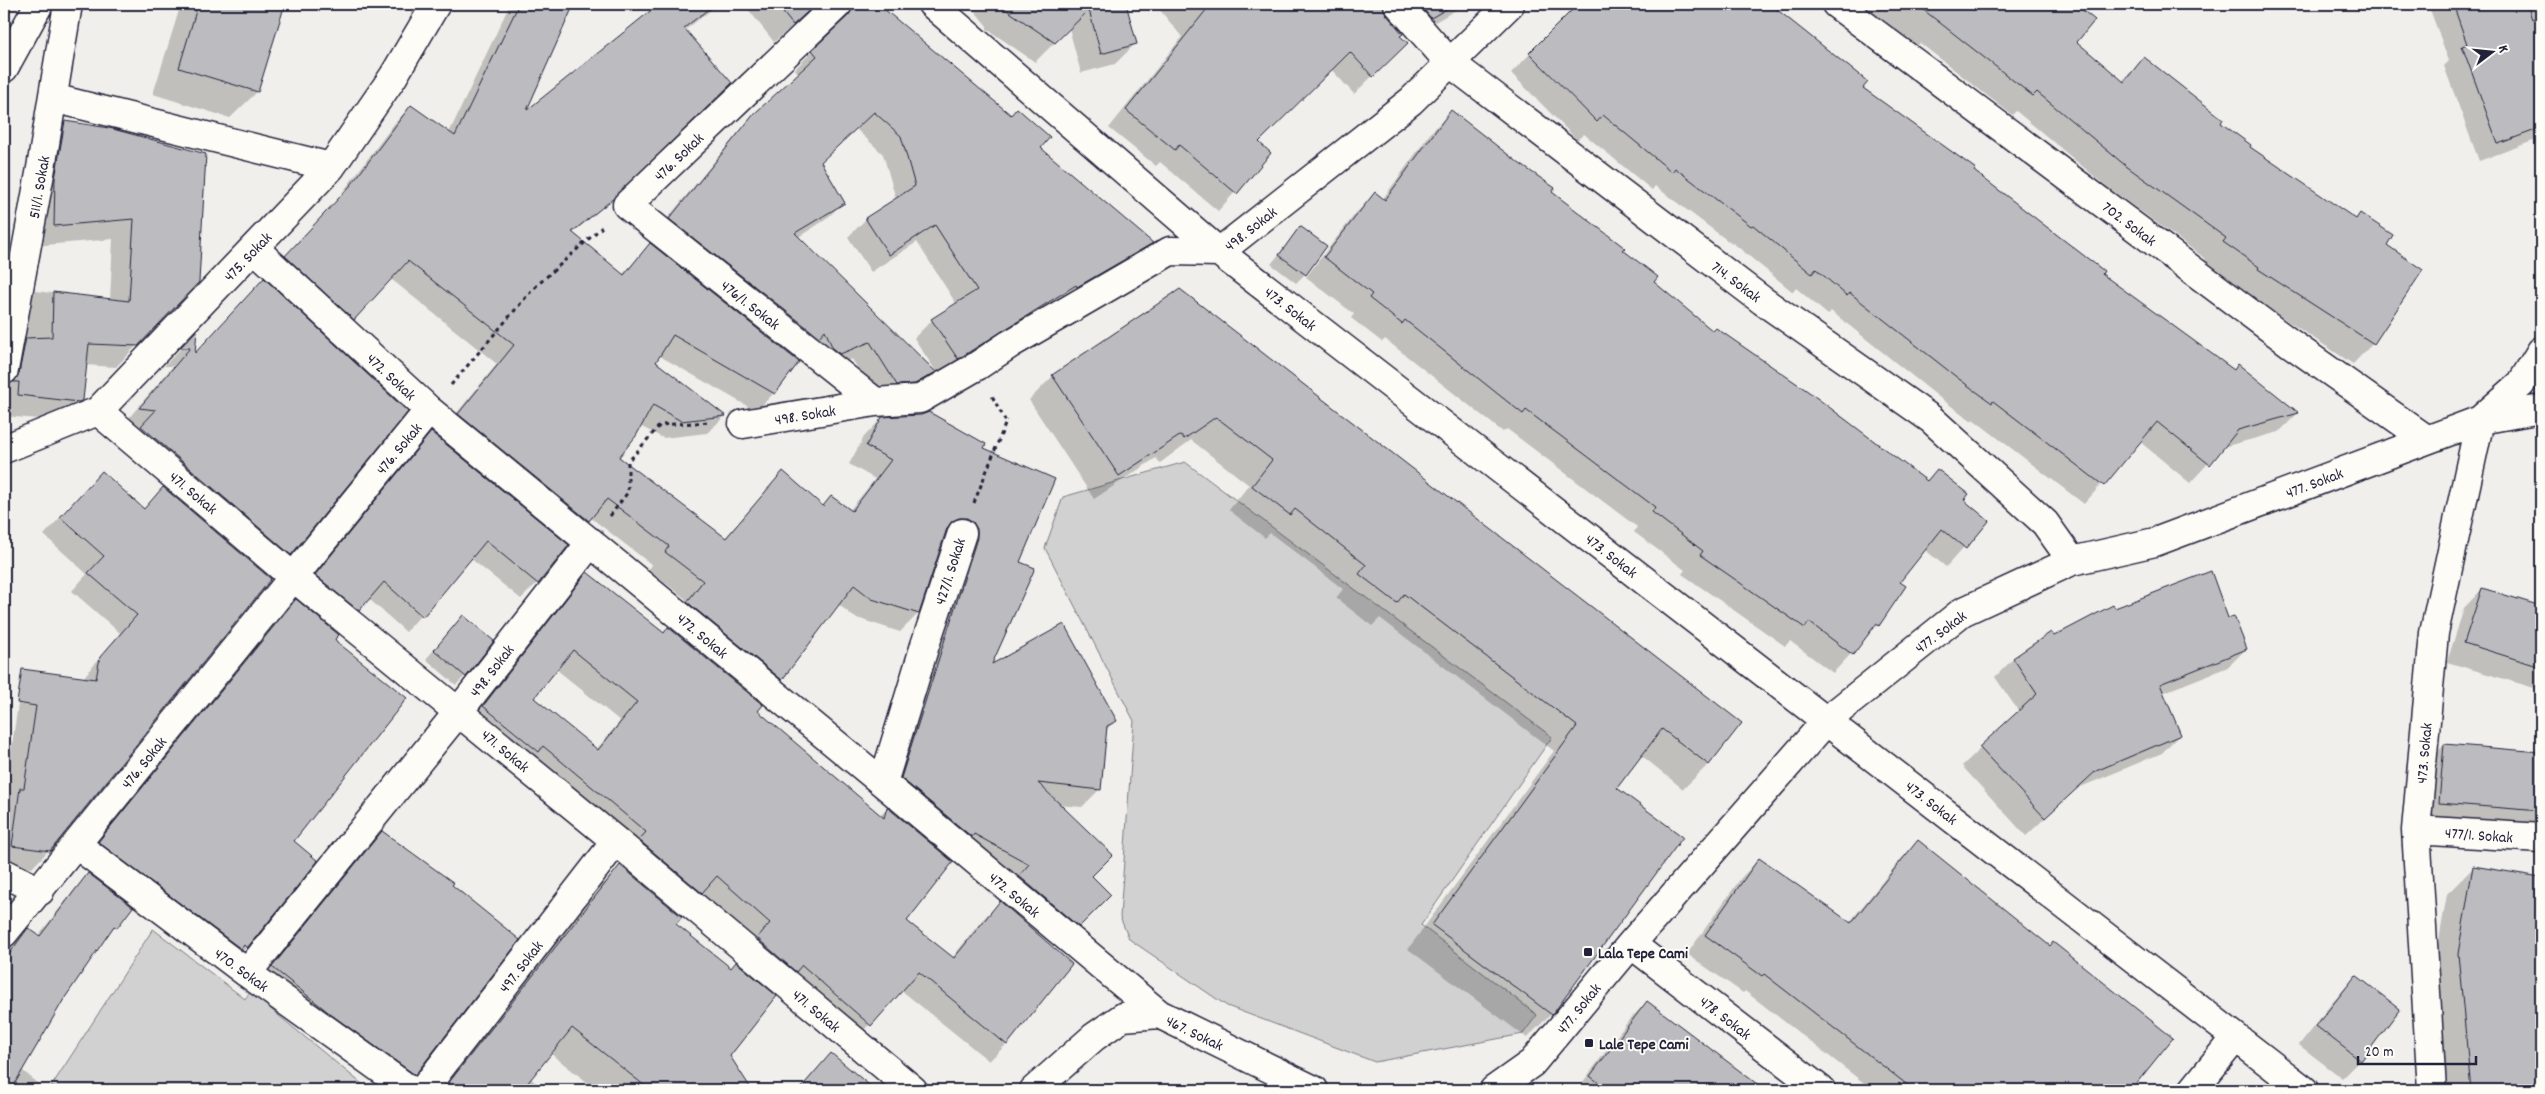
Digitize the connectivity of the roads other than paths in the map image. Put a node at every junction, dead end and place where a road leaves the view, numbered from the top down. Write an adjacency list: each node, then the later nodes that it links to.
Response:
1 (39, 4): 10 (street)
2 (68, 4): 11 (street, 511/1. Sokak)
3 (436, 4): 12 (street, 475. Sokak)
4 (838, 4): 13 (street, 476. Sokak)
5 (932, 4): 15 (street, 473. Sokak)
6 (1398, 4): 9 (street, 714. Sokak)
7 (1510, 4): 9 (street, 498. Sokak)
8 (1836, 4): 24 (street, 702. Sokak)
9 (1449, 62): 15 (street, 498. Sokak); 28 (street, 714. Sokak)
10 (4, 68)
11 (53, 98): 12 (street); 17 (street, 511/1. Sokak)
12 (331, 167): 14 (street, 475. Sokak)
13 (627, 205): 18 (street, 476/1. Sokak)
14 (254, 248): 20 (street, 472. Sokak); 21 (street, 475. Sokak)
15 (1219, 252): 18 (street, 498. Sokak); 31 (street, 473. Sokak)
16 (2541, 352): 22 (street)
17 (4, 370)
18 (875, 402): 23 (street, 498. Sokak)
19 (2541, 409): 22 (street, 477. Sokak)
20 (429, 410): 27 (street, 472. Sokak); 29 (street, 476. Sokak)
21 (98, 411): 25 (street, 475. Sokak); 29 (street, 471. Sokak)
22 (2480, 420): 24 (street, 477. Sokak); 33 (street, 473. Sokak)
23 (743, 424)
24 (2426, 439): 28 (street, 477. Sokak)
25 (4, 449)
26 (962, 533): 32 (street, 427/1. Sokak)
27 (591, 542): 30 (street, 498. Sokak); 32 (street, 472. Sokak)
28 (2072, 561): 31 (street, 477. Sokak)
29 (292, 576): 30 (street, 471. Sokak); 36 (street, 476. Sokak)
30 (460, 712): 35 (street, 471. Sokak); 41 (street, 498. Sokak)
31 (1827, 720): 40 (street, 477. Sokak); 43 (street, 473. Sokak)
32 (883, 784): 42 (street, 472. Sokak)
33 (2416, 830): 34 (street, 477/1. Sokak); 53 (street, 473. Sokak)
34 (2541, 838)
35 (616, 841): 45 (street, 497. Sokak); 46 (street, 471. Sokak)
36 (77, 845): 38 (street, 476. Sokak); 41 (street, 470. Sokak)
37 (4, 873): 38 (street)
38 (40, 891): 39 (street, 476. Sokak)
39 (4, 934)
40 (1630, 944): 49 (street, 477. Sokak); 50 (street, 478. Sokak)
41 (247, 973): 44 (street, 470. Sokak)
42 (1159, 1014): 47 (street, 467. Sokak); 48 (street, 467. Sokak)
43 (2235, 1038): 51 (street); 52 (street, 473. Sokak)
44 (410, 1090)
45 (423, 1090)
46 (913, 1090)
47 (1034, 1090)
48 (1314, 1090)
49 (1494, 1090)
50 (1822, 1090)
51 (2192, 1090)
52 (2304, 1090)
53 (2432, 1090)

